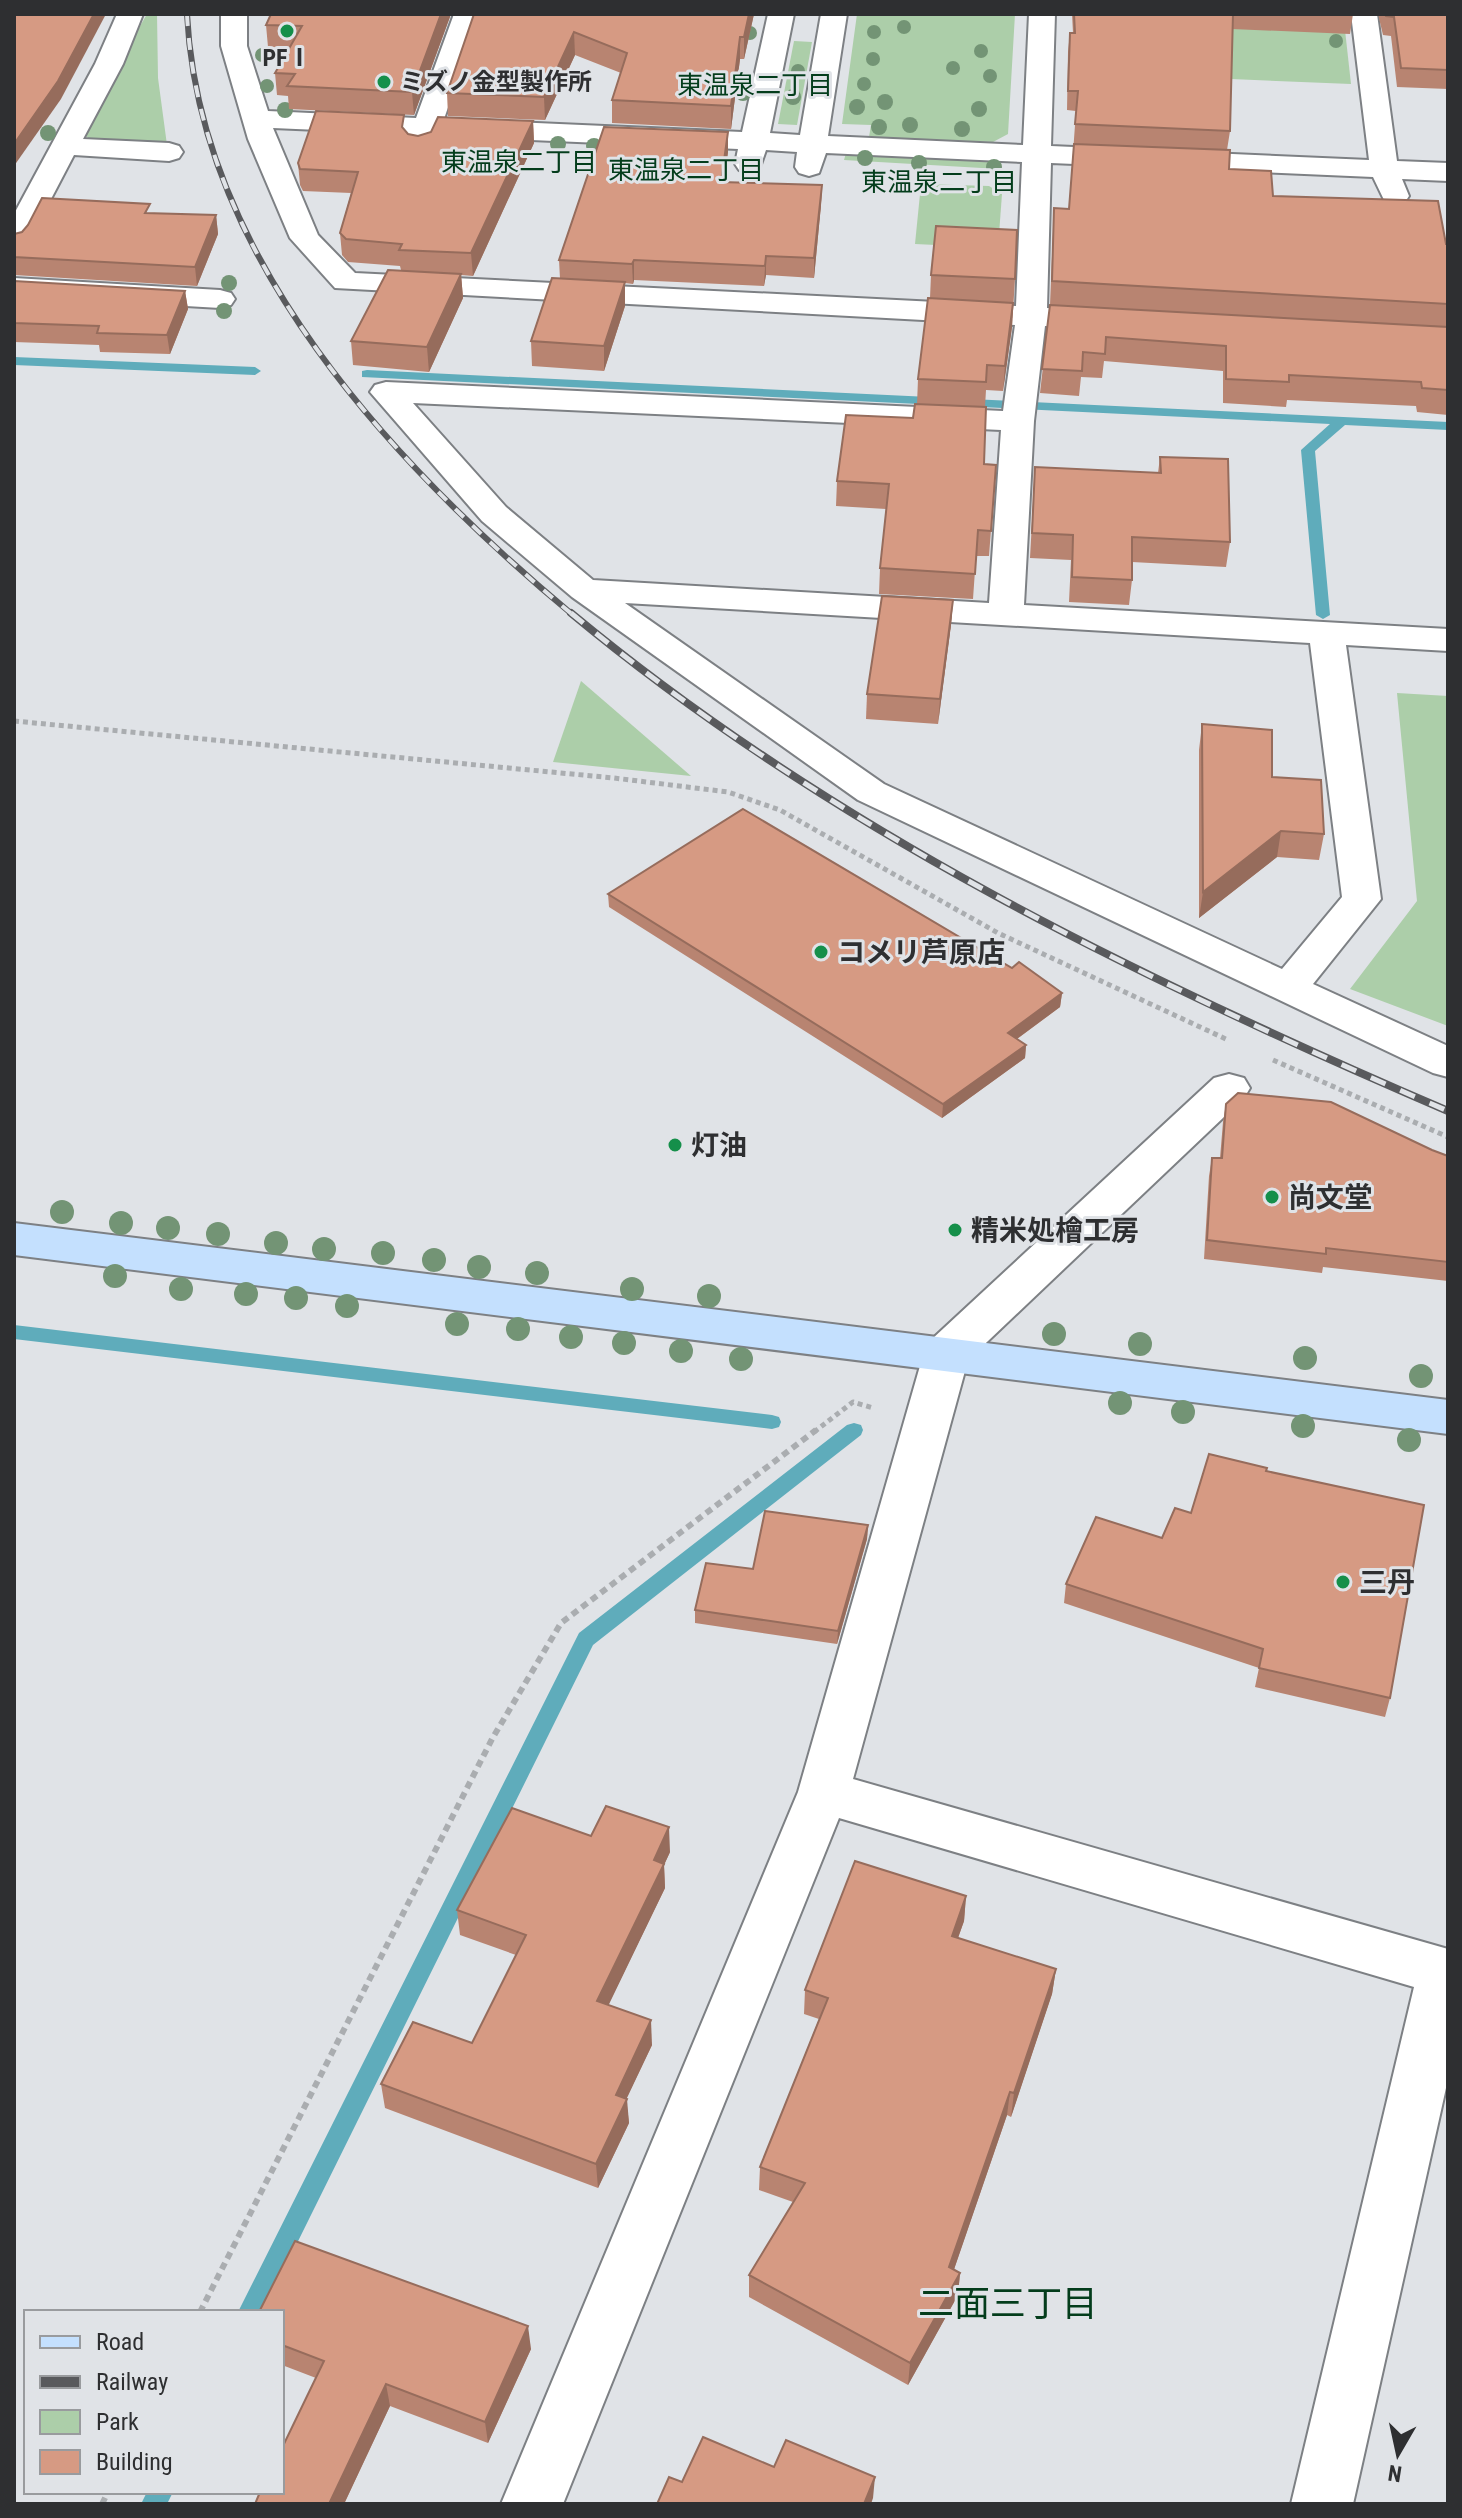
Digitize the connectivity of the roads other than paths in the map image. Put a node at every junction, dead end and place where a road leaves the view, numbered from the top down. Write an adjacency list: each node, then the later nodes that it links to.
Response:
1 (130, 14): 10 (street)
2 (234, 14): 8 (street)
3 (467, 14): 9 (street)
4 (1042, 14): 14 (street)
5 (1364, 14): 15 (street)
6 (779, 21): 7 (street); 12 (street)
7 (833, 22): 13 (street)
8 (258, 129): 9 (street); 22 (street)
9 (423, 137): 12 (street)
10 (63, 146): 11 (street); 19 (street)
11 (169, 152)
12 (751, 152): 13 (street)
13 (811, 155): 14 (street)
14 (1035, 166): 15 (street); 17 (street); 22 (street)
15 (1384, 169): 16 (street); 17 (street)
16 (1448, 172)
17 (1395, 196): 18 (street)
18 (1448, 199)
19 (14, 241)
20 (14, 287): 21 (street)
21 (220, 299)
22 (1031, 316): 23 (street); 24 (street)
23 (1139, 322)
24 (1019, 410): 25 (street); 26 (street)
25 (584, 590): 26 (street); 29 (street)
26 (1006, 616): 27 (street)
27 (1327, 634): 28 (street); 29 (street)
28 (1448, 640)
29 (1288, 988): 31 (street)
30 (1245, 1063): 33 (street)
31 (1448, 1063)
32 (14, 1239): 33 (street)
33 (947, 1352): 34 (street); 35 (street)
34 (1448, 1417)
35 (824, 1792): 36 (street); 37 (street)
36 (1446, 1972): 38 (street)
37 (532, 2504)
38 (1322, 2504)

